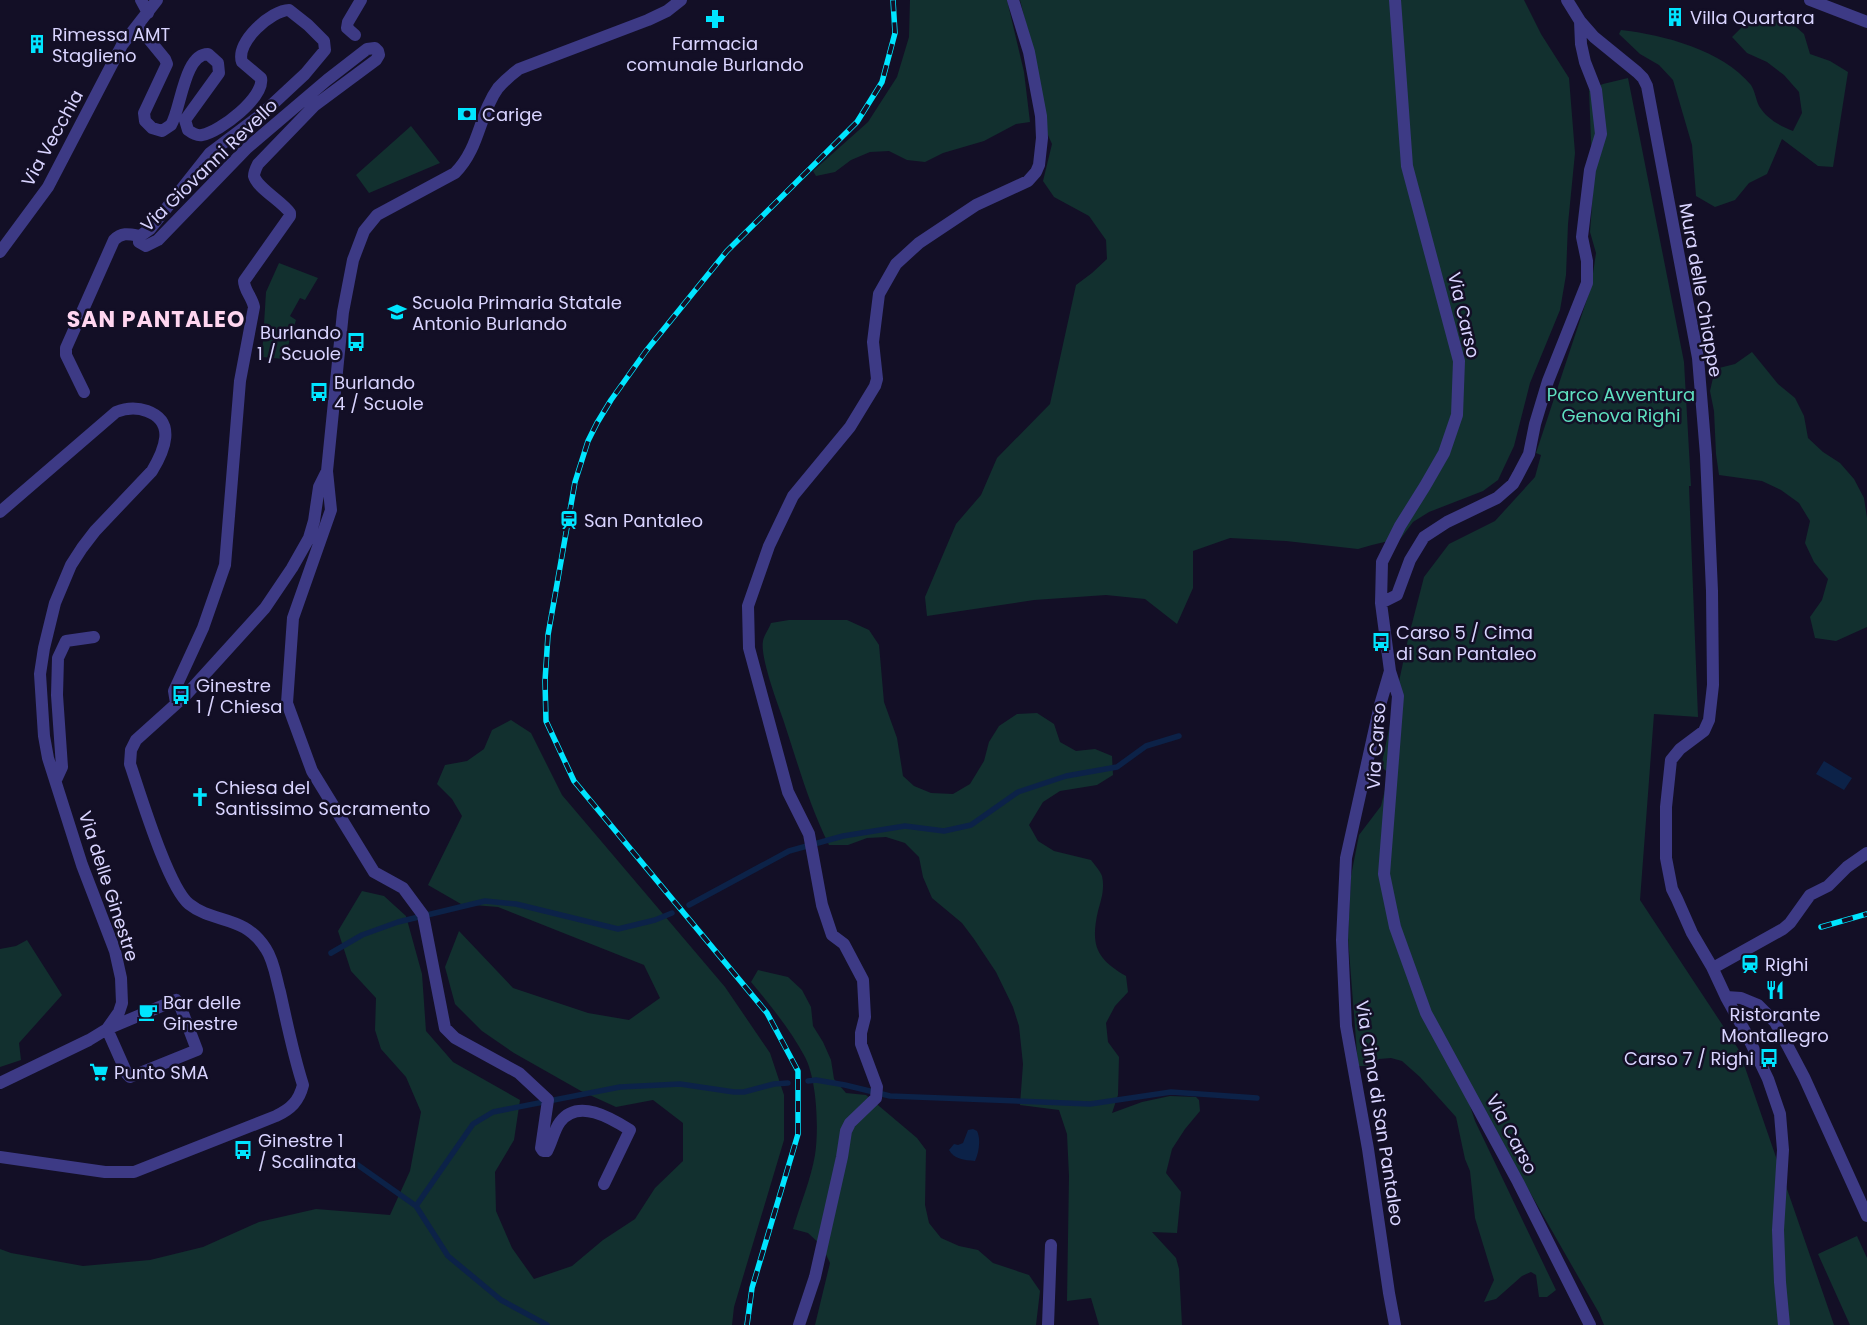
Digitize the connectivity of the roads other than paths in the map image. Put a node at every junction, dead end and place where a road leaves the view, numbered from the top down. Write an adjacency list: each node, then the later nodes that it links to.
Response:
1 (141, 0): 10 (street)
2 (157, 0): 10 (street, Via Vecchia)
3 (361, 0): 14 (street)
4 (681, 0): 18 (street)
5 (1013, 0): 34 (street)
6 (1395, 0): 20 (street, Via Carso)
7 (1567, 0): 11 (street, Mura delle Chiappe)
8 (1810, 0): 12 (street)
9 (290, 5): 13 (street, Via Giovanni Revello); 15 (street, Via Giovanni Revello)
10 (148, 13): 13 (street, Via Vecchia)
11 (1580, 21): 20 (street); 26 (street, Mura delle Chiappe)
12 (1867, 22)
13 (138, 26): 16 (street, Via Vecchia)
14 (355, 35)
15 (140, 236): 17 (street); 23 (street, Via Giovanni Revello)
16 (0, 252)
17 (84, 392)
18 (327, 471): 23 (street); 31 (street)
19 (0, 512): 24 (street, Via delle Ginestre)
20 (1381, 603): 22 (street, Via Carso)
21 (94, 637): 24 (street, Via delle Ginestre)
22 (1390, 671): 36 (street, Via Cima di San Pantaleo); 37 (street, Via Carso)
23 (176, 703): 30 (street)
24 (56, 780): 28 (street, Via delle Ginestre)
25 (1867, 853): 26 (street)
26 (1713, 968): 27 (street, Mura delle Chiappe)
27 (1726, 997): 32 (street); 38 (street)
28 (107, 1029): 28 (street, Via delle Ginestre); 29 (street, Via delle Ginestre)
29 (0, 1083)
30 (0, 1157)
31 (604, 1184)
32 (1867, 1216)
33 (1051, 1245): 35 (street)
34 (799, 1325)
35 (1048, 1325)
36 (1395, 1325)
37 (1590, 1325)
38 (1784, 1325)

